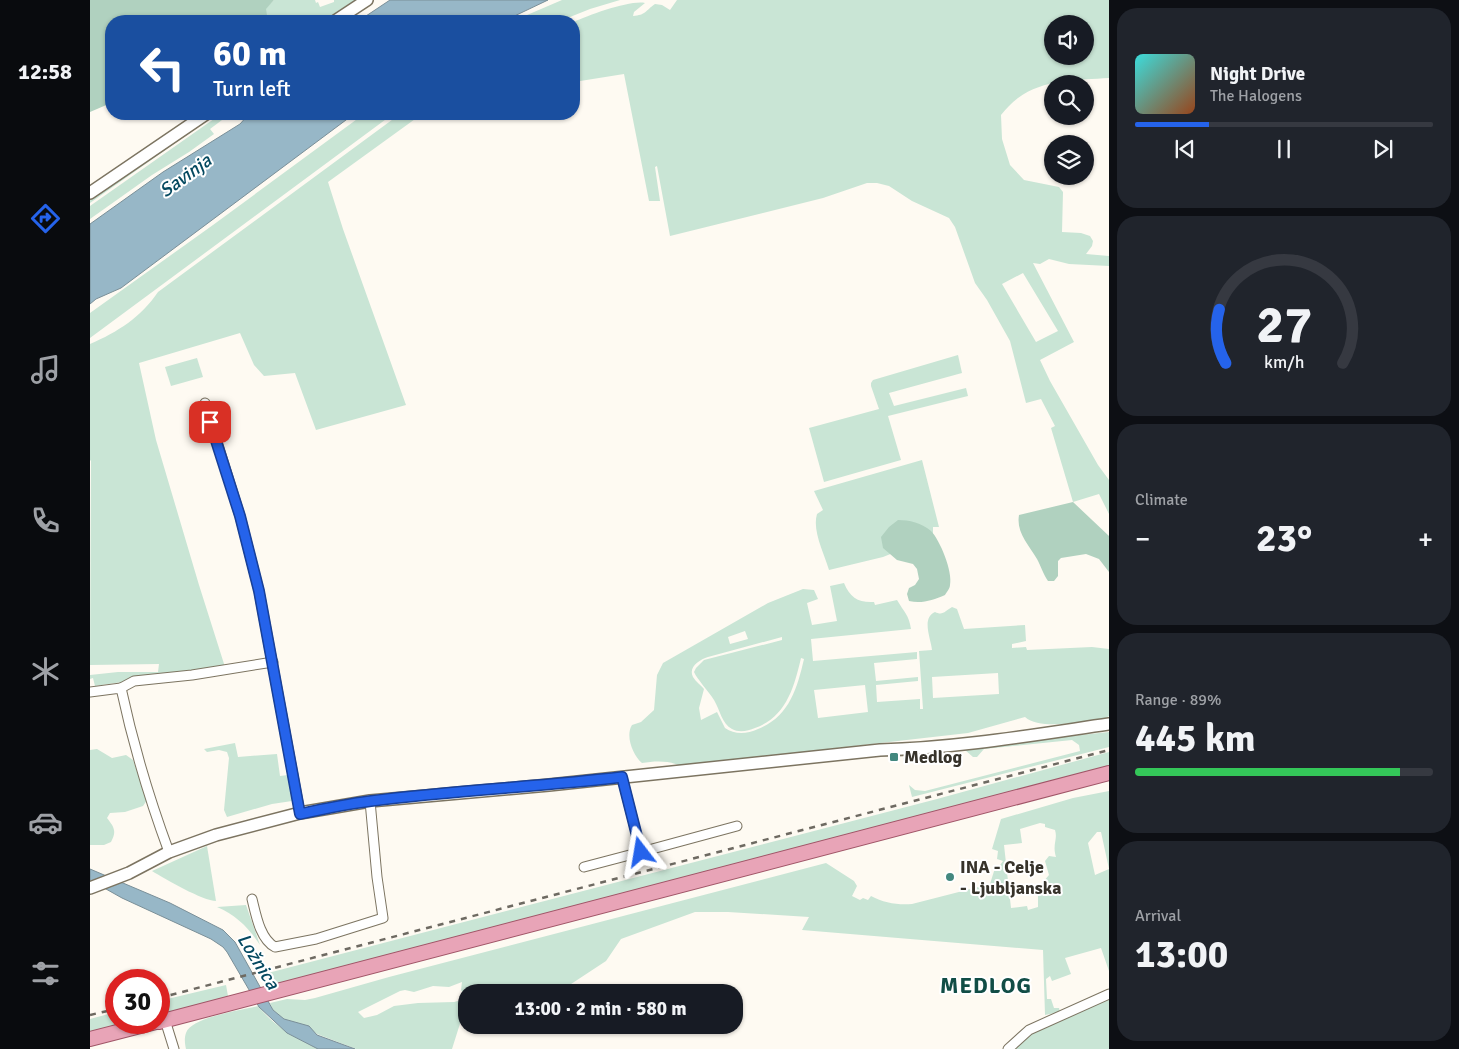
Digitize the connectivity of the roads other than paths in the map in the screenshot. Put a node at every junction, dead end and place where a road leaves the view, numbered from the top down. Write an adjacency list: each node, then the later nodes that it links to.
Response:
1 (367, 0): 2 (street)
2 (344, 15)
3 (197, 120): 4 (street)
4 (90, 193)
5 (205, 403): 6 (street)
6 (273, 662): 7 (street); 13 (street)
7 (121, 688): 8 (street); 15 (street)
8 (90, 692)
9 (1109, 724): 11 (street)
10 (1109, 773): 21 (main road)
11 (622, 777): 12 (street); 16 (street)
12 (370, 801): 13 (street); 19 (street)
13 (300, 814): 15 (street)
14 (737, 826): 16 (street)
15 (169, 852): 18 (street)
16 (641, 852): 17 (street)
17 (584, 867)
18 (90, 888)
19 (252, 899)
20 (1109, 994): 26 (street)
21 (170, 1018)
22 (112, 1034): 24 (main road)
23 (166, 1034): 25 (street)
24 (90, 1040)
25 (174, 1049)
26 (1008, 1049)

